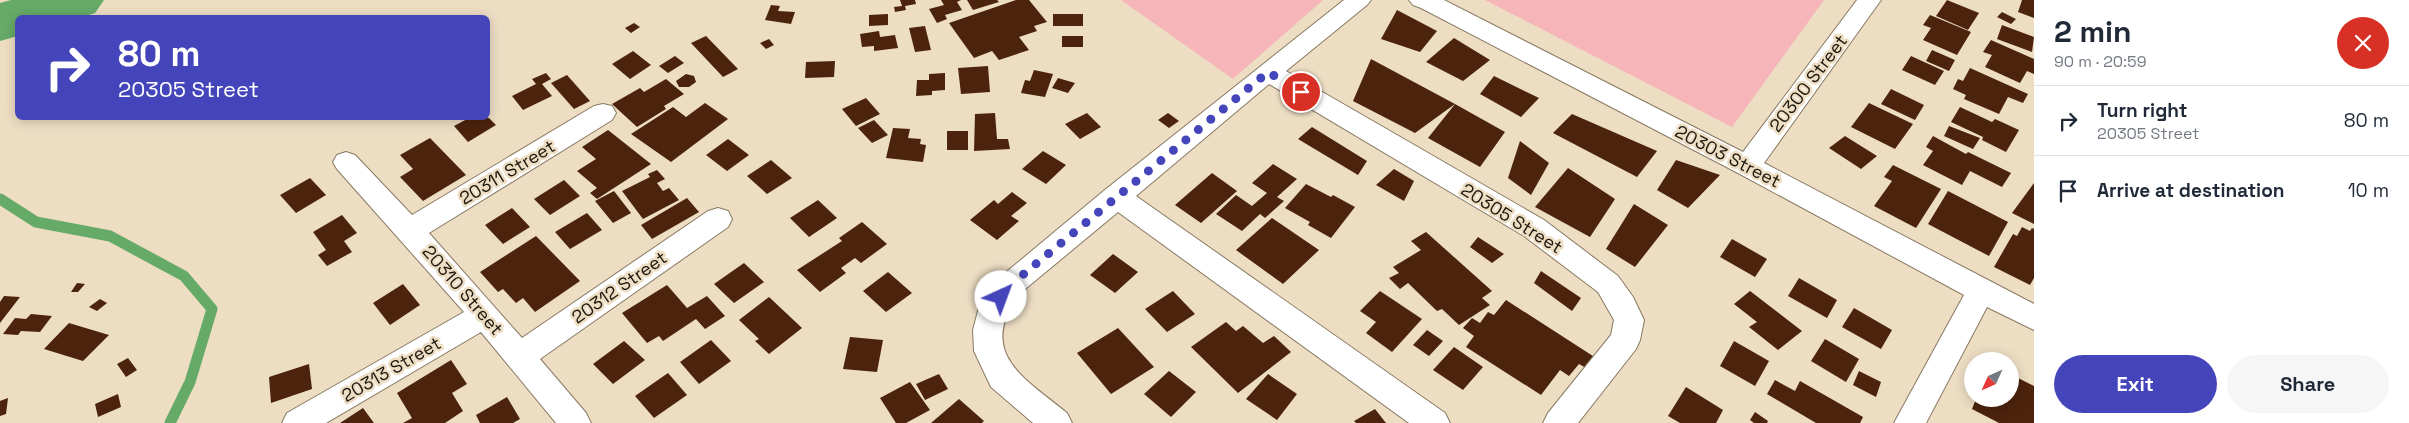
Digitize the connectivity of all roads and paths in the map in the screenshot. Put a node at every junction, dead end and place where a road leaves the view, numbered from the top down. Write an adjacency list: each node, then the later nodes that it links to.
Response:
1 (1359, 0): 4 (street)
2 (1420, 0): 7 (street, 20303 Street)
3 (1869, 0): 7 (street, 20300 Street)
4 (1268, 72): 8 (street); 19 (street, 20305 Street)
5 (603, 113): 10 (street, 20311 Street)
6 (346, 162): 10 (street, 20310 Street)
7 (1747, 166): 11 (street, 20303 Street)
8 (1116, 196): 17 (street); 18 (street)
9 (718, 219): 14 (street, 20312 Street)
10 (411, 230): 12 (street, 20310 Street)
11 (1981, 290): 13 (street, 20303 Street); 20 (street)
12 (485, 314): 14 (street, 20310 Street); 15 (street, 20313 Street)
13 (2034, 318)
14 (520, 356): 16 (street, 20310 Street)
15 (298, 423)
16 (575, 423)
17 (1056, 423)
18 (1434, 423)
19 (1559, 423)
20 (1910, 423)

